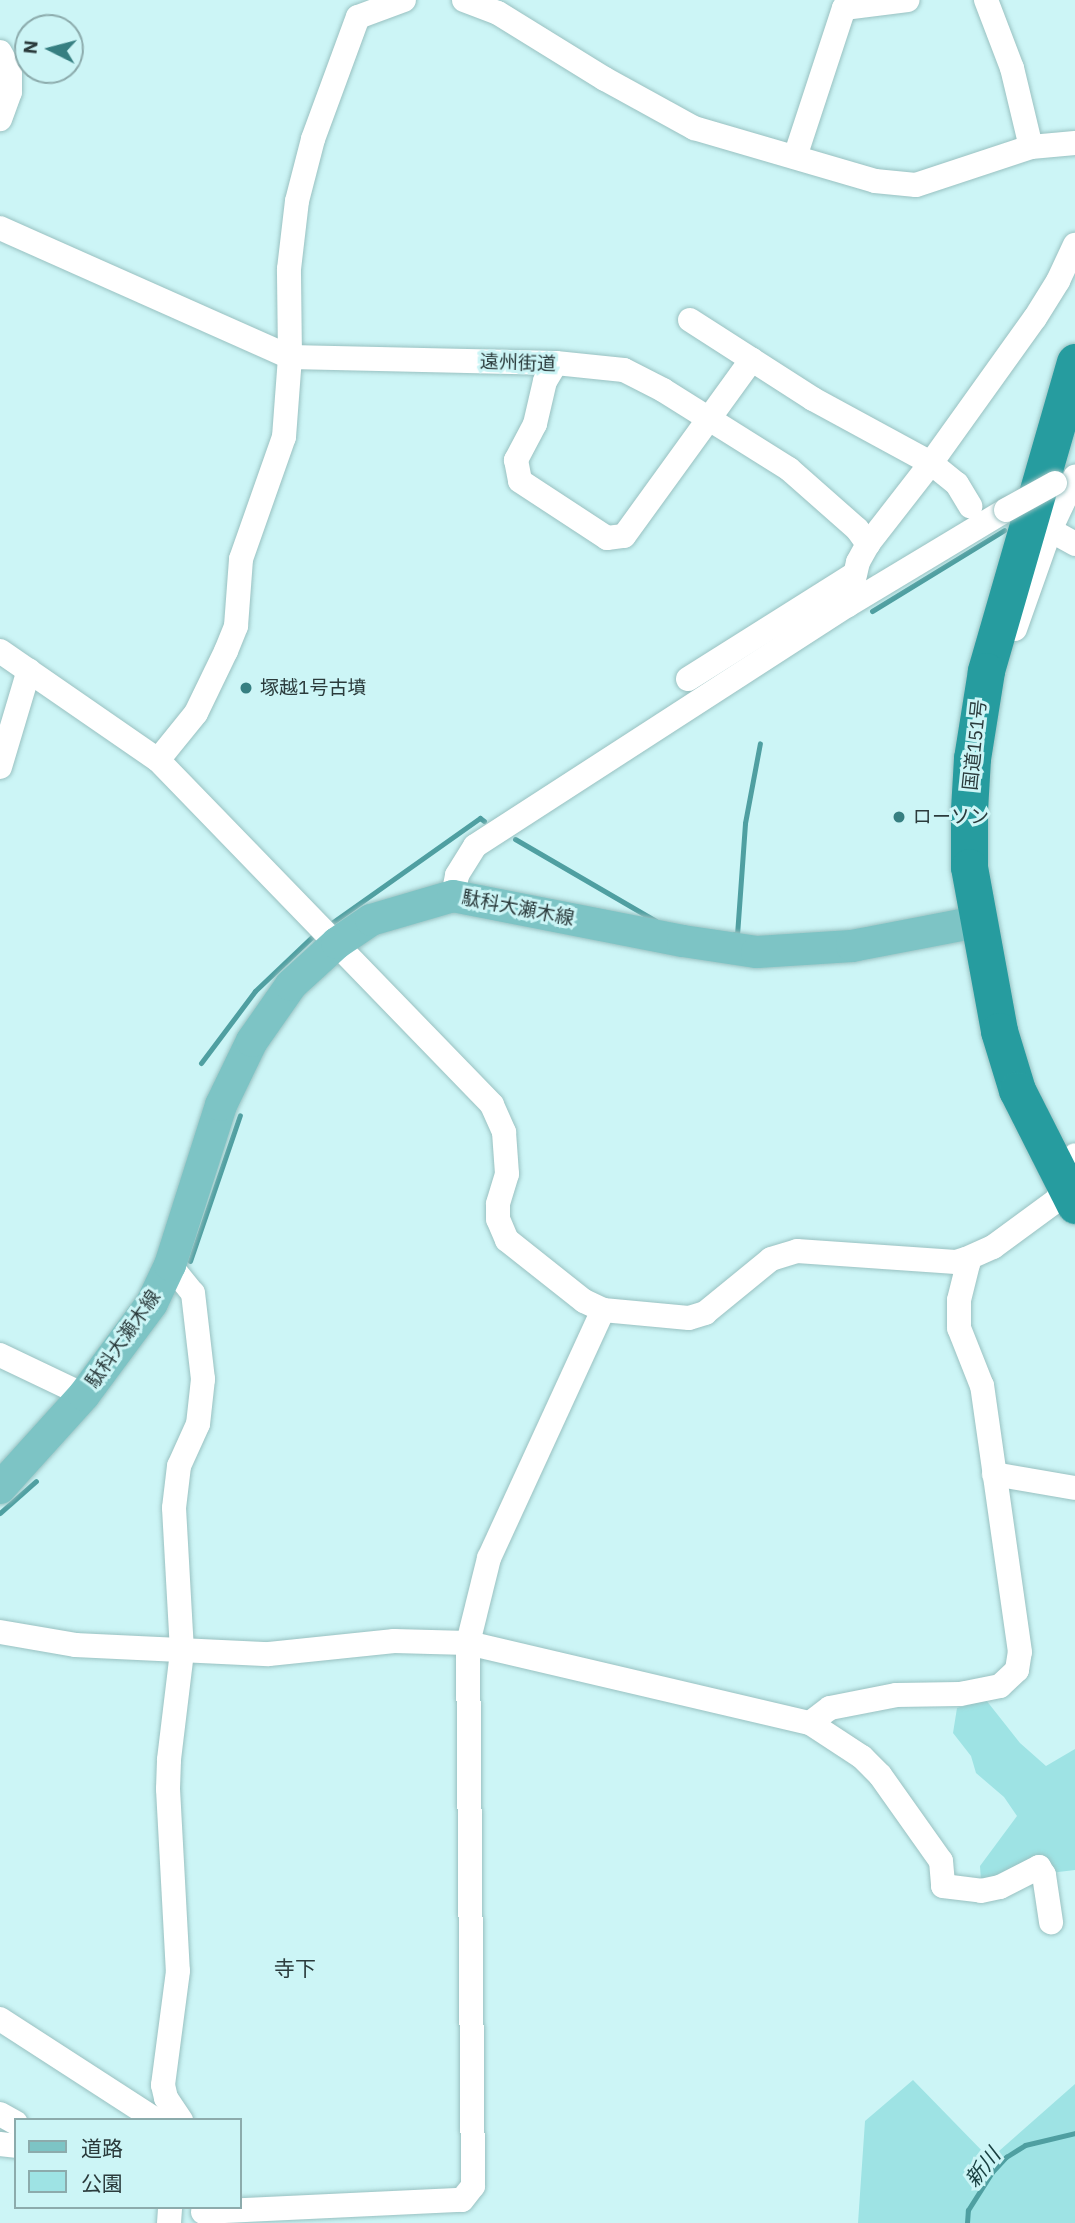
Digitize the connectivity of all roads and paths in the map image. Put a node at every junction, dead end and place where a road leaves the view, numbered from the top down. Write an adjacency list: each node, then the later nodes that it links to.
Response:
1 (404, 0): 13 (street)
2 (464, 0): 9 (street)
3 (908, 0): 9 (street)
4 (986, 0): 8 (street)
5 (0, 52): 6 (street)
6 (0, 119)
7 (1075, 143): 8 (street)
8 (1031, 147): 9 (street)
9 (795, 157)
10 (0, 228): 13 (street, 遠州街道)
11 (1075, 245): 18 (street)
12 (690, 320): 14 (street)
13 (289, 358): 16 (street, 遠州街道); 30 (street)
14 (752, 359): 17 (street); 18 (street)
15 (1075, 362): 26 (highway, 国道151号)
16 (555, 363): 17 (street, 遠州街道); 17 (street)
17 (710, 420): 22 (street, 遠州街道)
18 (931, 463): 20 (street); 22 (street)
19 (1068, 477): 21 (street); 25 (street, bridge)
20 (970, 506)
21 (1050, 530): 23 (street); 26 (street)
22 (868, 544): 24 (street)
23 (1075, 544)
24 (861, 577): 25 (street); 29 (street)
25 (848, 605): 32 (street)
26 (992, 643): 33 (highway, 国道151号)
27 (0, 651): 28 (street)
28 (29, 670): 30 (street); 31 (street)
29 (688, 679)
30 (158, 760): 34 (street)
31 (0, 767)
32 (453, 895): 33 (main road, 駄科大瀬木線); 34 (main road, 駄科大瀬木線)
33 (977, 922): 35 (highway, 国道151号)
34 (337, 943): 37 (main road, 駄科大瀬木線); 38 (street)
35 (1071, 1181): 36 (street)
36 (966, 1259): 38 (street); 41 (street)
37 (170, 1265): 40 (main road, 駄科大瀬木線); 46 (street)
38 (603, 1310): 45 (street)
39 (0, 1355): 40 (street)
40 (84, 1395): 42 (main road, 駄科大瀬木線)
41 (993, 1474): 43 (street); 47 (street)
42 (0, 1488)
43 (1075, 1488)
44 (0, 1632): 46 (street)
45 (468, 1643): 46 (street); 47 (street); 53 (street)
46 (181, 1652): 51 (street)
47 (810, 1723): 48 (street)
48 (1051, 1922)
49 (0, 2019): 50 (street)
50 (140, 2112)
51 (180, 2118)
52 (203, 2214): 53 (street)
53 (377, 2214)

